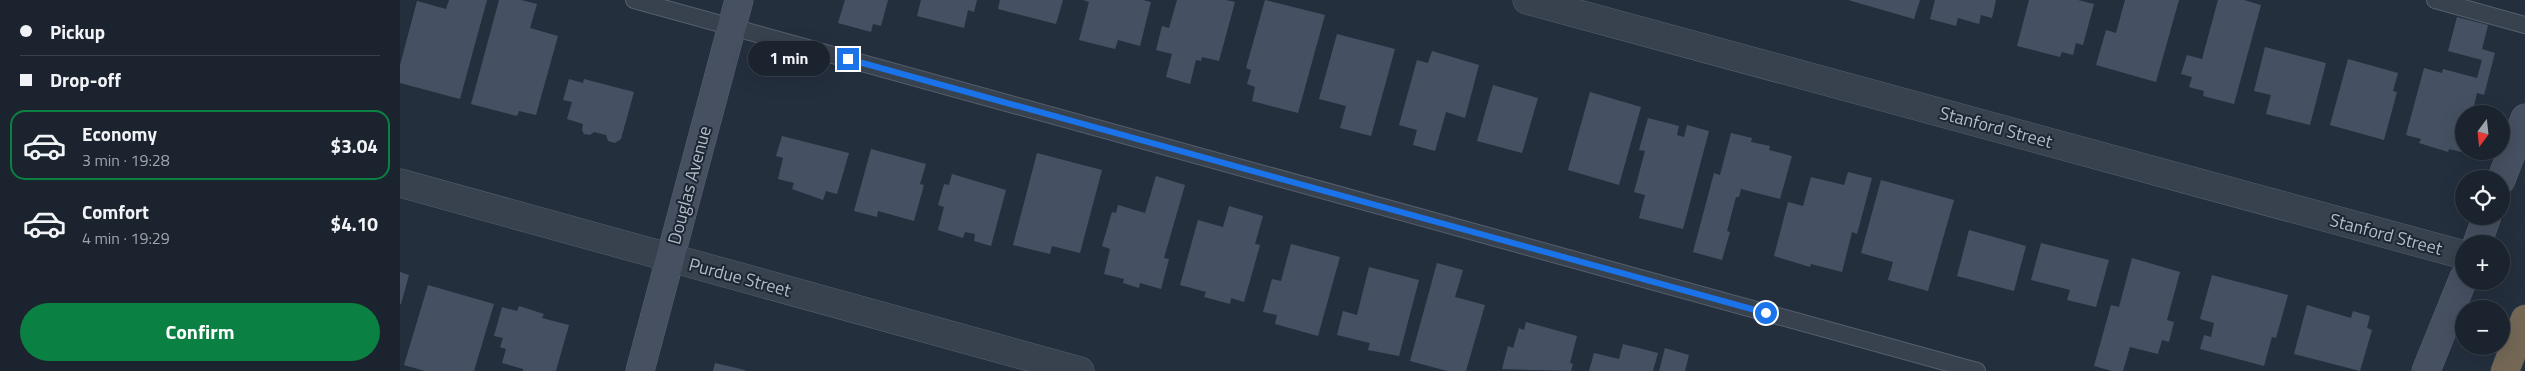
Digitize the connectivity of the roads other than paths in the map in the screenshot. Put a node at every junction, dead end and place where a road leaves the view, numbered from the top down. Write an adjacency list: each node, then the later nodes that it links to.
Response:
1 (634, 0): 6 (lane)
2 (739, 0): 6 (street, Douglas Avenue)
3 (1528, 0): 10 (street, Stanford Street)
4 (2436, 0): 5 (lane)
5 (2525, 25)
6 (731, 27): 11 (street, Douglas Avenue); 16 (lane)
7 (2525, 118): 8 (street)
8 (2505, 170)
9 (400, 184): 11 (street, Purdue Street)
10 (2455, 253)
11 (670, 258): 14 (street, Douglas Avenue); 15 (street, Purdue Street)
12 (2459, 290): 17 (street)
13 (2525, 319): 18 (highway)
14 (640, 371)
15 (1080, 371)
16 (1977, 371)
17 (2426, 371)
18 (2505, 371)

